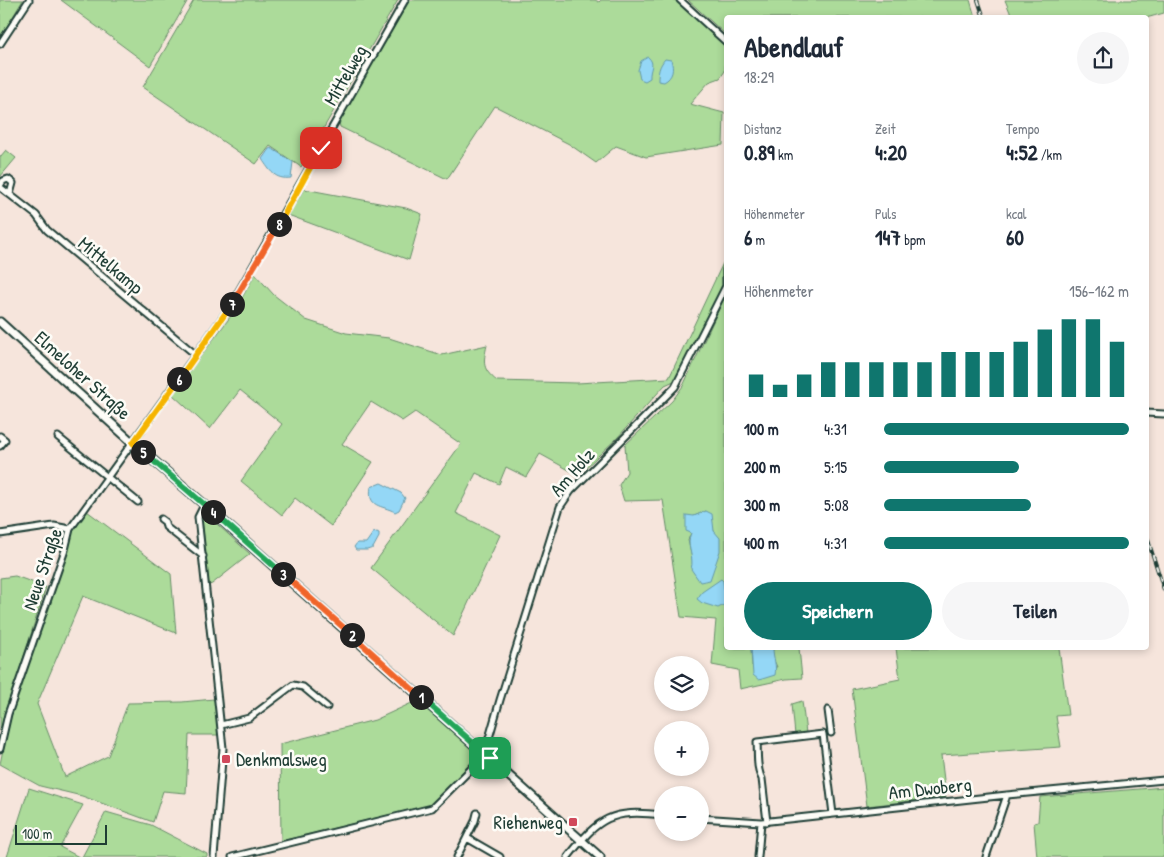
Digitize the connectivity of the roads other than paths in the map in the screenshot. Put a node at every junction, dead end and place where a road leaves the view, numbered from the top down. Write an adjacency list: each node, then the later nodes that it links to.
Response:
1 (29, 0): 5 (street)
2 (405, 0): 10 (street, Mittelweg)
3 (680, 0): 4 (street)
4 (724, 40)
5 (0, 44)
6 (0, 186): 7 (street, Mittelkamp); 7 (street, Mittelkamp)
7 (10, 194): 10 (street, Mittelkamp)
8 (724, 290): 29 (street, Am Holz)
9 (0, 322): 15 (street, Elmeloher Straße)
10 (196, 356): 15 (street, Mittelweg)
11 (1149, 413): 12 (street)
12 (1164, 414)
13 (0, 436): 16 (street)
14 (58, 437): 17 (street)
15 (133, 443): 17 (street, Neue Straße); 19 (street, Elmeloher Straße)
16 (0, 446)
17 (107, 477): 18 (street); 21 (street, Neue Straße)
18 (138, 502)
19 (204, 505): 23 (street); 29 (street, Elmeloher Straße)
20 (161, 519): 23 (street)
21 (70, 529): 22 (street); 28 (street, Neue Straße)
22 (0, 534)
23 (203, 556): 26 (street)
24 (327, 708): 26 (street)
25 (828, 710): 27 (street)
26 (221, 726): 39 (street)
27 (823, 734): 34 (street); 36 (street)
28 (0, 749)
29 (483, 752): 38 (street, Elmeloher Straße); 40 (street)
30 (1164, 780): 31 (street, Am Dwoberg)
31 (1007, 795): 34 (street, Am Dwoberg); 46 (street)
32 (478, 813): 37 (street)
33 (654, 814): 38 (street)
34 (833, 814): 36 (street, Am Dwoberg)
35 (709, 819): 36 (street, Am Dwoberg)
36 (764, 822): 45 (street)
37 (467, 838): 41 (street); 42 (street)
38 (581, 841): 43 (street); 44 (street, Elmeloher Straße)
39 (214, 857)
40 (232, 857)
41 (457, 857)
42 (500, 857)
43 (568, 857)
44 (600, 857)
45 (758, 857)
46 (986, 857)

